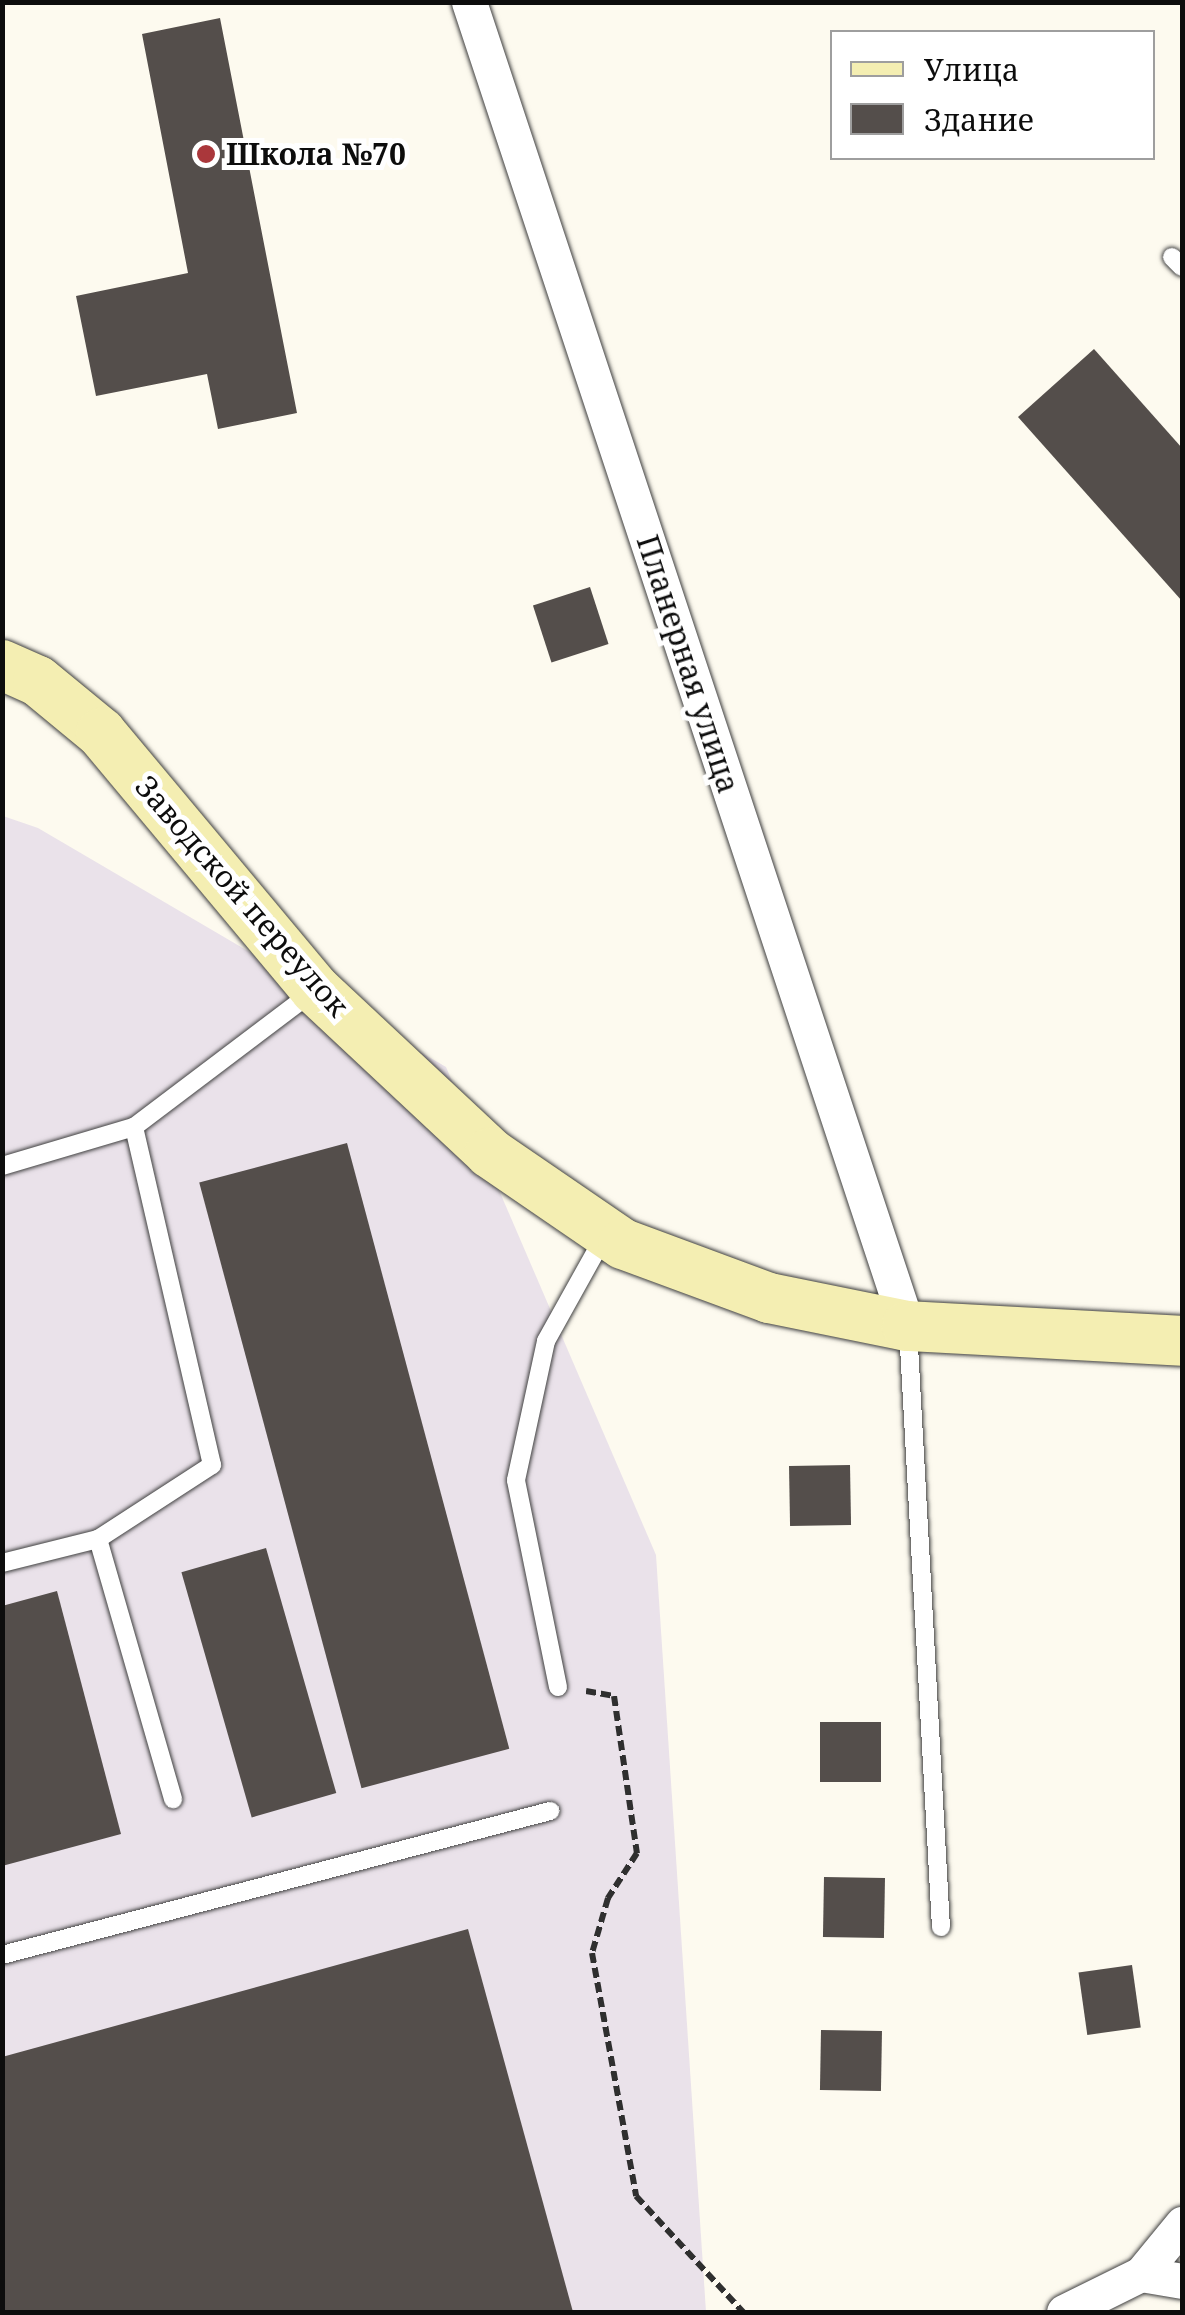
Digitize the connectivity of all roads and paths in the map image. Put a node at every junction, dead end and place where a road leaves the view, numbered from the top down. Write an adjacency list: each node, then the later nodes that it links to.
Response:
1 (469, 2): 7 (street, Планерная улица)
2 (2, 665): 3 (main road, Заводской переулок)
3 (315, 989): 4 (lane); 6 (main road, Заводской переулок)
4 (134, 1127): 5 (lane); 9 (lane)
5 (2, 1166)
6 (606, 1232): 7 (main road, Заводской переулок); 11 (lane)
7 (908, 1326): 8 (main road, Заводской переулок); 14 (lane)
8 (1182, 1342)
9 (98, 1539): 10 (lane); 12 (lane)
10 (2, 1562)
11 (558, 1686): 19 (path)
12 (172, 1798)
13 (550, 1811): 15 (lane)
14 (941, 1927)
15 (2, 1955)
16 (1182, 2224): 17 (street)
17 (1140, 2274): 18 (street); 20 (street)
18 (1182, 2280)
19 (743, 2312)
20 (1064, 2312)

